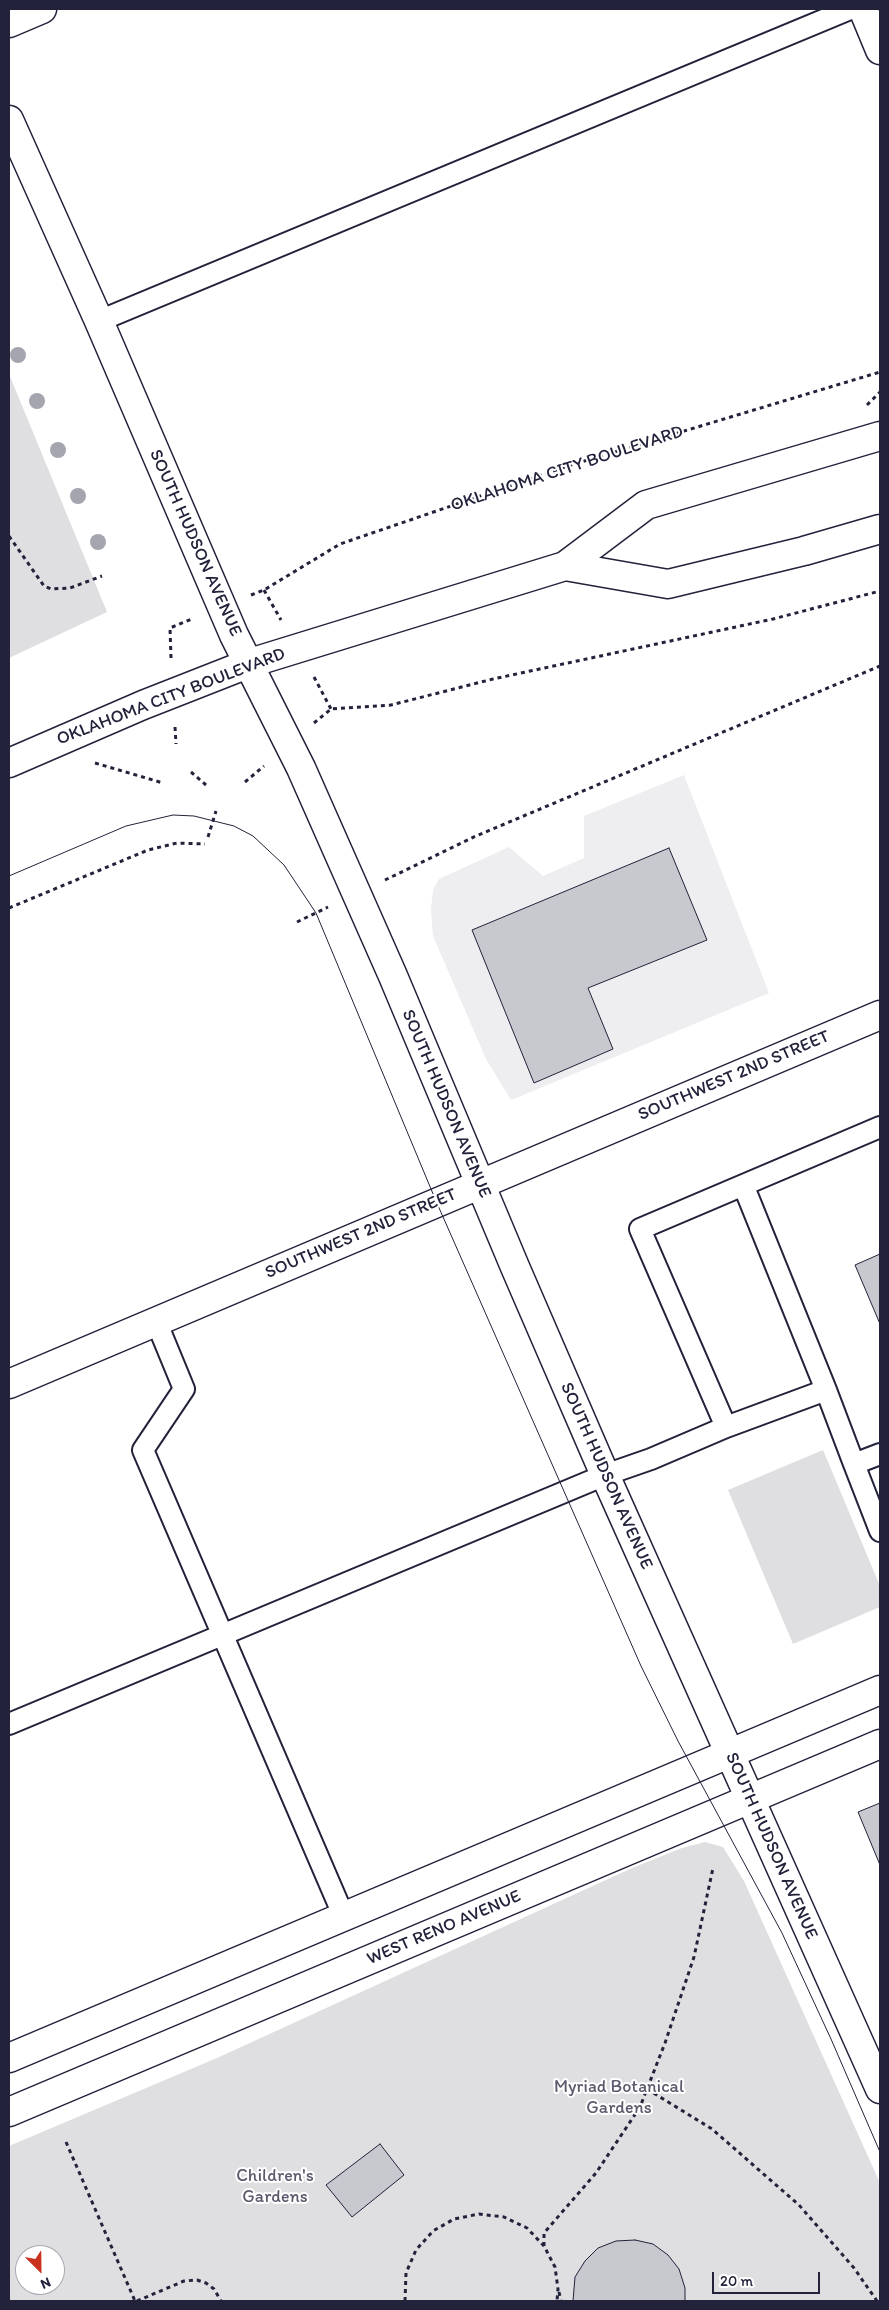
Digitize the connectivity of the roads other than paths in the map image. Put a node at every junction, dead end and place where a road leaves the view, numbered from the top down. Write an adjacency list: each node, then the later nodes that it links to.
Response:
1 (42, 9): 4 (main road)
2 (850, 9): 7 (lane)
3 (862, 9): 5 (main road)
4 (9, 23)
5 (880, 50)
6 (9, 120): 7 (main road, SOUTH HUDSON AVENUE)
7 (99, 321): 11 (main road, SOUTH HUDSON AVENUE)
8 (880, 436): 10 (main road, OKLAHOMA CITY BOULEVARD)
9 (880, 529): 10 (main road, OKLAHOMA CITY BOULEVARD)
10 (565, 566): 11 (main road, OKLAHOMA CITY BOULEVARD)
11 (250, 663): 12 (main road, OKLAHOMA CITY BOULEVARD); 15 (main road, SOUTH HUDSON AVENUE)
12 (9, 763)
13 (880, 1015): 15 (main road, SOUTHWEST 2ND STREET)
14 (880, 1127): 16 (lane)
15 (479, 1183): 17 (main road, SOUTHWEST 2ND STREET); 23 (main road, SOUTH HUDSON AVENUE)
16 (744, 1187): 19 (lane); 20 (lane)
17 (156, 1321): 18 (main road, SOUTHWEST 2ND STREET); 25 (lane)
18 (9, 1384)
19 (826, 1390): 20 (lane); 22 (lane)
20 (726, 1427): 23 (lane)
21 (880, 1454): 22 (lane)
22 (854, 1464): 24 (lane)
23 (605, 1475): 25 (lane); 29 (main road, SOUTH HUDSON AVENUE)
24 (880, 1531)
25 (222, 1634): 27 (lane); 31 (lane)
26 (880, 1690): 29 (main road)
27 (9, 1724)
28 (880, 1744): 30 (main road, WEST RENO AVENUE)
29 (730, 1754): 30 (main road, SOUTH HUDSON AVENUE); 31 (main road)
30 (750, 1798): 33 (main road, SOUTH HUDSON AVENUE); 34 (main road, WEST RENO AVENUE)
31 (344, 1917): 32 (main road)
32 (9, 2058)
33 (879, 2081)
34 (9, 2112)

